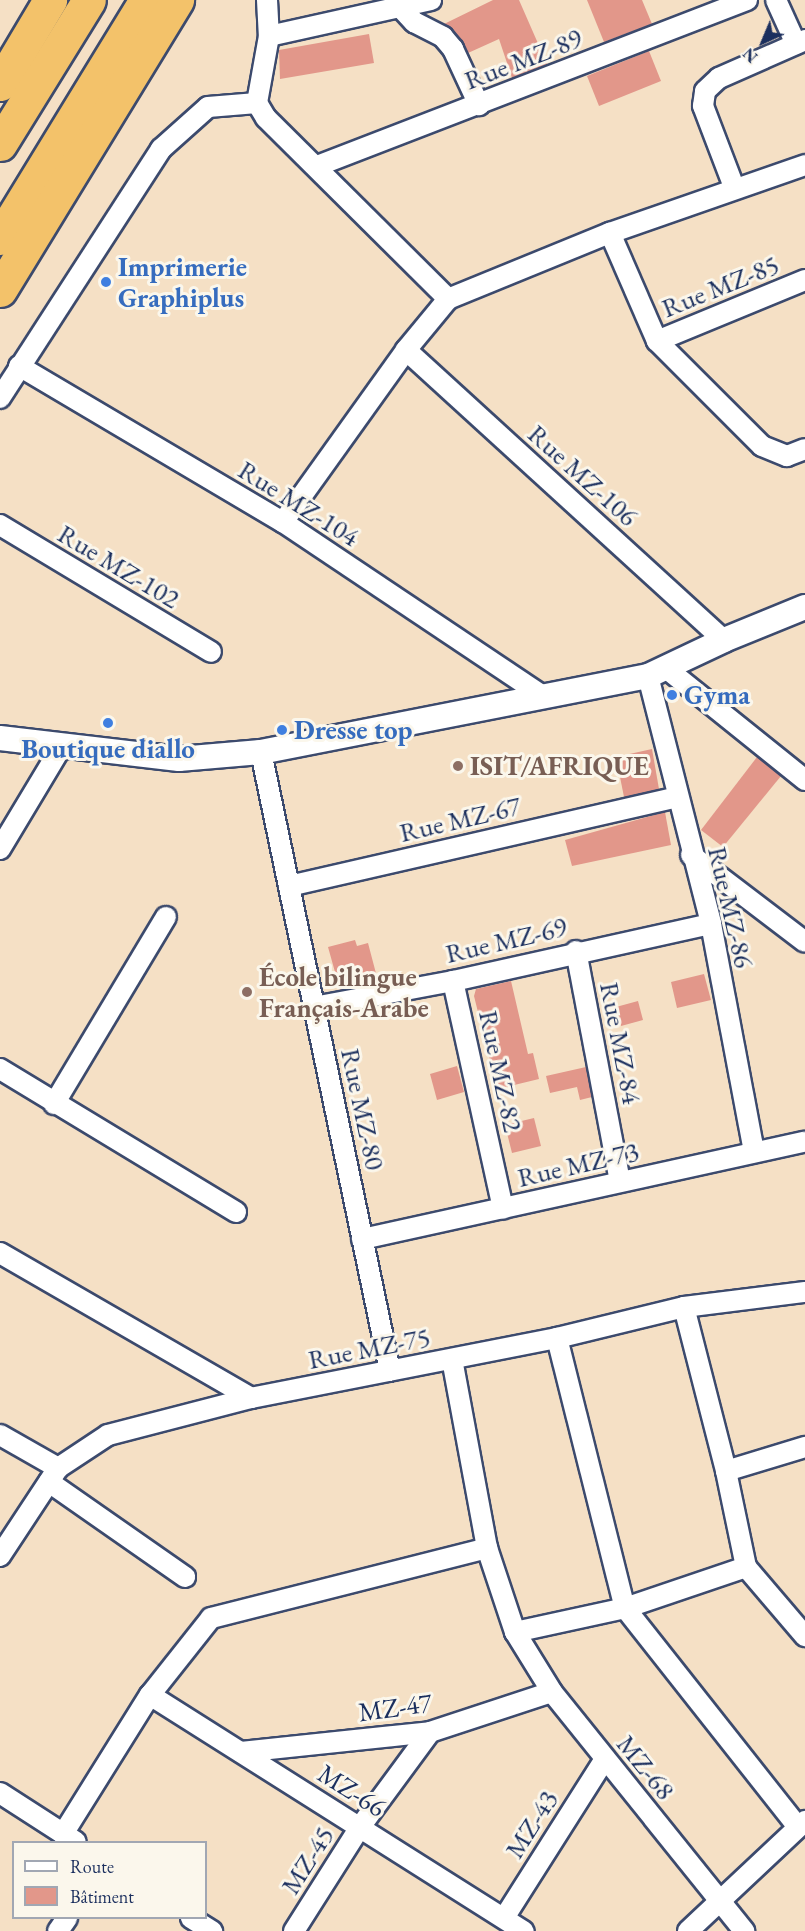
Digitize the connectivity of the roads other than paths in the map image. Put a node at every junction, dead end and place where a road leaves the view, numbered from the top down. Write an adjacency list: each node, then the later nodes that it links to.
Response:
1 (50, 0): 12 (highway)
2 (89, 0): 15 (highway)
3 (146, 0): 20 (highway)
4 (177, 0): 22 (highway)
5 (267, 0): 10 (street)
6 (431, 0): 9 (street)
7 (747, 0): 14 (street, Rue MZ-89)
8 (776, 0): 11 (street)
9 (400, 7): 10 (street); 14 (street)
10 (269, 36): 13 (street)
11 (801, 42): 18 (street)
12 (0, 84)
13 (257, 103): 17 (street); 26 (street)
14 (479, 105): 17 (street, Rue MZ-89)
15 (0, 144)
16 (805, 165): 18 (street)
17 (317, 166): 23 (street)
18 (734, 188): 19 (street)
19 (610, 233): 23 (street); 24 (street)
20 (0, 238)
21 (805, 280): 24 (street, Rue MZ-85)
22 (0, 290)
23 (448, 298): 25 (street)
24 (657, 342): 28 (street)
25 (406, 350): 29 (street); 32 (street, Rue MZ-106)
26 (19, 366): 27 (street); 29 (street, Rue MZ-104)
27 (0, 398)
28 (796, 452)
29 (283, 522): 35 (street, Rue MZ-104)
30 (0, 525): 33 (street, Rue MZ-102)
31 (805, 608): 32 (street)
32 (724, 640): 34 (street)
33 (211, 652)
34 (658, 673): 35 (street); 39 (street); 40 (street, Rue MZ-86)
35 (544, 697): 38 (street)
36 (0, 738): 37 (street)
37 (62, 746): 38 (street); 41 (street)
38 (261, 752): 43 (street, Rue MZ-80)
39 (805, 780)
40 (678, 797): 42 (street, Rue MZ-86); 43 (street, Rue MZ-67)
41 (0, 849)
42 (691, 855): 45 (street, Rue MZ-86); 46 (street)
43 (289, 886): 49 (street, Rue MZ-80)
44 (166, 917): 51 (street)
45 (711, 924): 47 (street, Rue MZ-69); 53 (street, Rue MZ-86)
46 (805, 942)
47 (576, 951): 48 (street, Rue MZ-69); 54 (street, Rue MZ-84)
48 (453, 981): 49 (street, Rue MZ-69); 55 (street, Rue MZ-82)
49 (314, 1006): 57 (street, Rue MZ-80)
50 (0, 1069): 51 (street)
51 (54, 1104): 56 (street)
52 (805, 1142): 53 (street, Rue MZ-73)
53 (753, 1152): 54 (street, Rue MZ-73)
54 (620, 1181): 55 (street, Rue MZ-73)
55 (503, 1209): 57 (street, Rue MZ-73)
56 (236, 1212)
57 (362, 1239): 63 (street, Rue MZ-80)
58 (0, 1253): 64 (street)
59 (805, 1292): 60 (street, Rue MZ-75)
60 (684, 1307): 61 (street, Rue MZ-75); 67 (street)
61 (557, 1338): 62 (street, Rue MZ-75); 73 (street)
62 (452, 1359): 63 (street, Rue MZ-75); 69 (street, MZ-68)
63 (390, 1371): 64 (street, Rue MZ-75)
64 (251, 1398): 68 (street, Rue MZ-75)
65 (0, 1435): 68 (street)
66 (805, 1447): 67 (street)
67 (726, 1471): 71 (street)
68 (54, 1475): 70 (street, Rue MZ-75); 72 (street)
69 (488, 1548): 74 (street, MZ-68); 77 (street)
70 (0, 1556)
71 (746, 1567): 73 (street); 75 (street)
72 (185, 1577)
73 (625, 1608): 74 (street); 82 (street)
74 (515, 1632): 76 (street, MZ-68)
75 (805, 1636)
76 (552, 1692): 78 (street, MZ-47); 80 (street, MZ-68)
77 (150, 1695): 79 (street, MZ-66); 84 (street)
78 (430, 1732): 79 (street, MZ-47); 83 (street, MZ-45)
79 (242, 1752): 83 (street, MZ-66)
80 (605, 1759): 85 (street, MZ-68); 86 (street, MZ-43)
81 (0, 1793): 84 (street)
82 (802, 1824): 85 (street)
83 (360, 1827): 86 (street, MZ-66); 89 (street, MZ-45)
84 (70, 1838)
85 (720, 1901): 91 (street); 92 (street, MZ-68)
86 (504, 1918): 90 (street, MZ-66)
87 (194, 1919): 88 (street)
88 (212, 1931)
89 (294, 1931)
90 (524, 1931)
91 (688, 1931)
92 (744, 1931)

